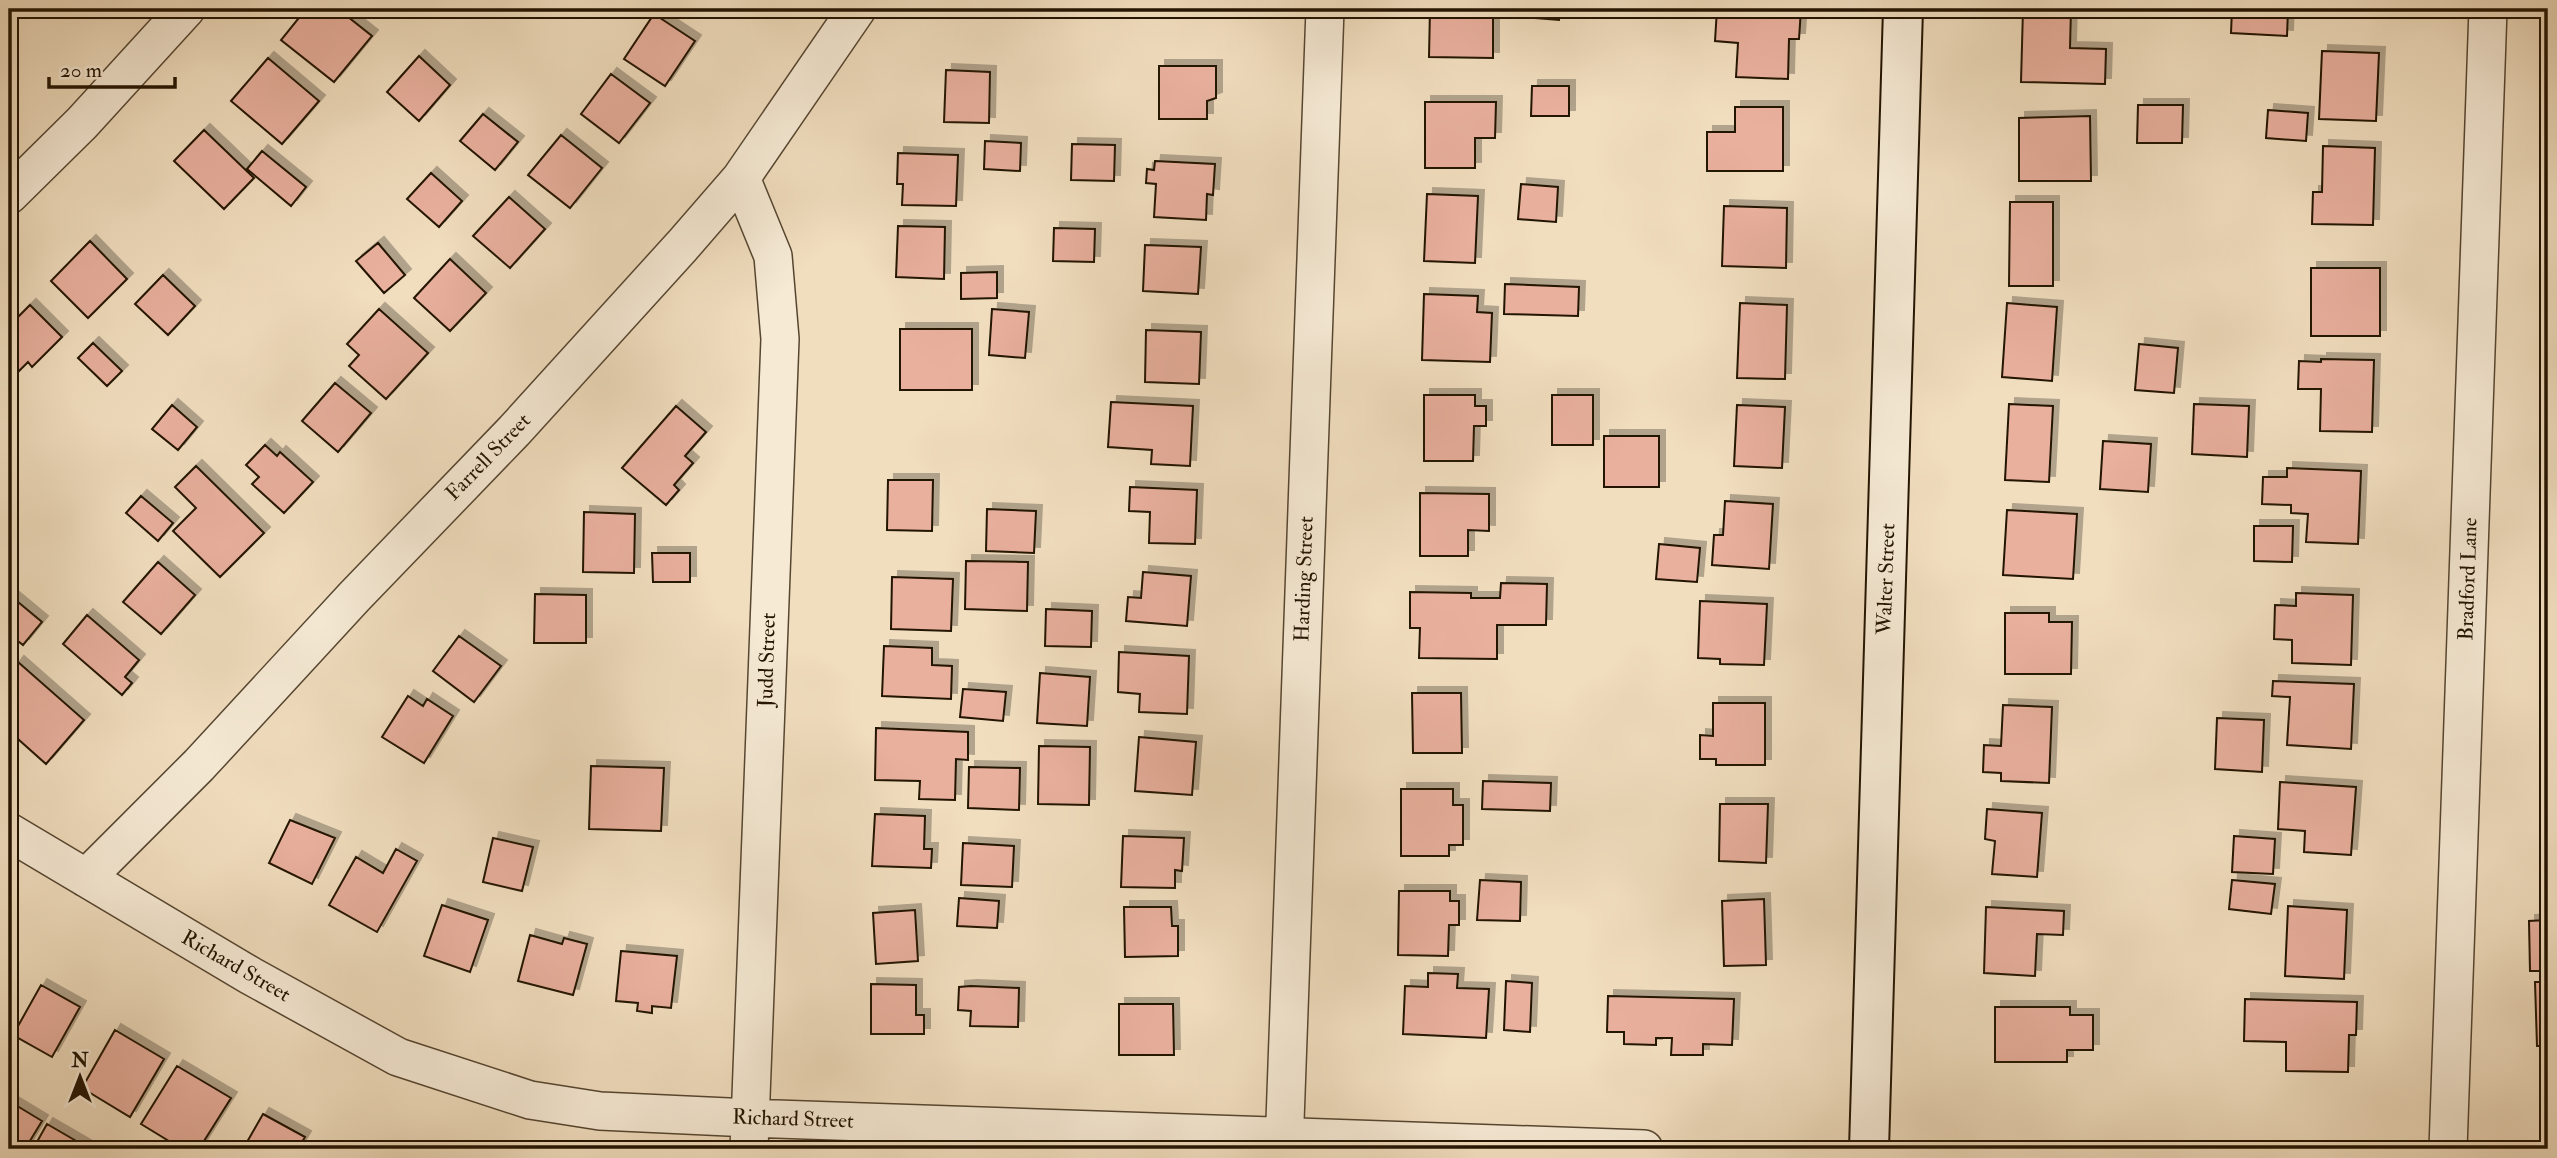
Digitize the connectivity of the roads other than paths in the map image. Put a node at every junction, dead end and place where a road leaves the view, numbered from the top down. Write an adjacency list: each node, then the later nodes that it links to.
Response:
1 (186, 9): 7 (street)
2 (857, 9): 6 (street, Farrell Street)
3 (1325, 9): 11 (street, Harding Street)
4 (1903, 9): 13 (street, Walter Street)
5 (2488, 9): 14 (street, Bradford Lane)
6 (741, 178): 9 (street, Farrell Street); 10 (street, Judd Street)
7 (9, 195)
8 (9, 832): 9 (street, Richard Street)
9 (86, 878): 10 (street, Richard Street)
10 (749, 1134): 11 (street, Richard Street)
11 (1284, 1143): 12 (street, Richard Street)
12 (1644, 1149)
13 (1869, 1149)
14 (2448, 1149)

